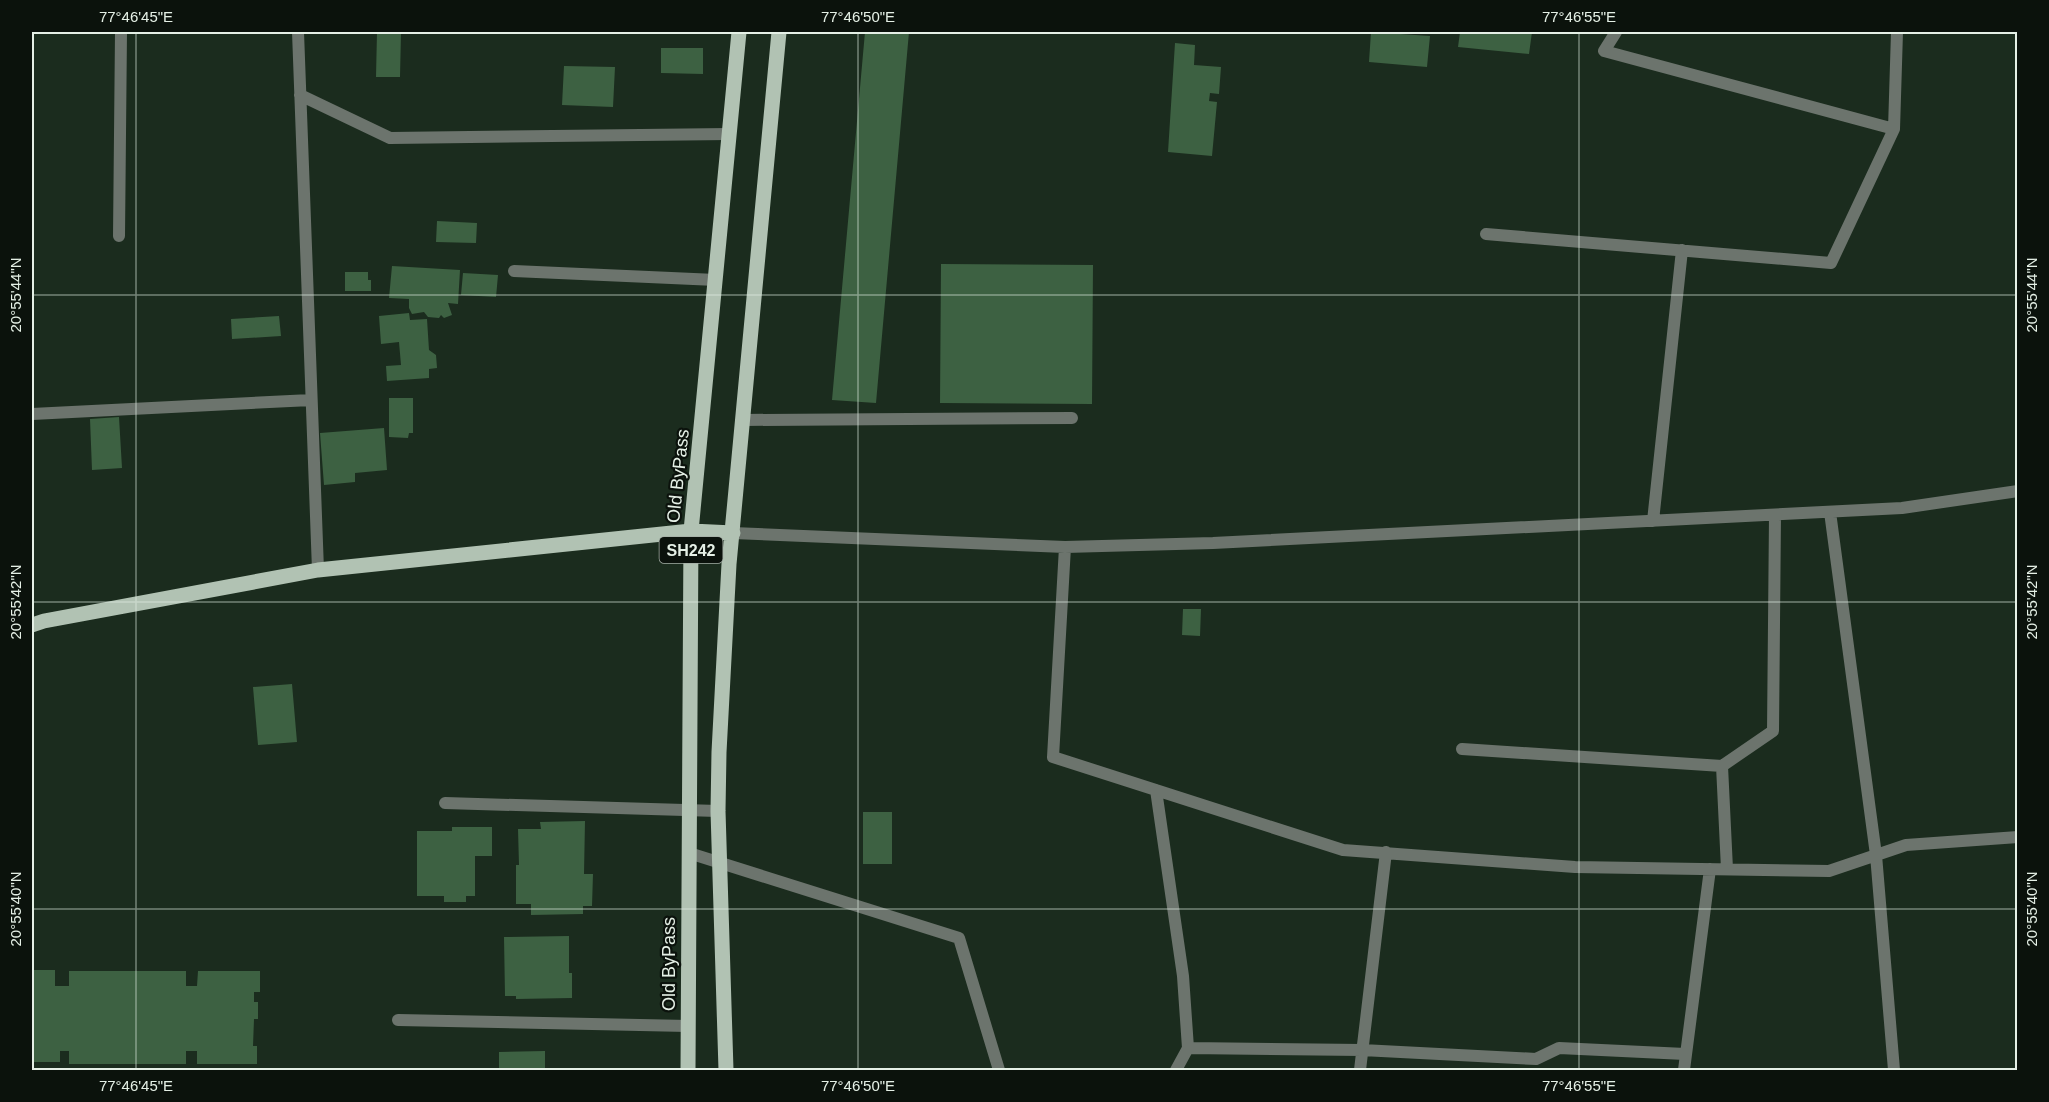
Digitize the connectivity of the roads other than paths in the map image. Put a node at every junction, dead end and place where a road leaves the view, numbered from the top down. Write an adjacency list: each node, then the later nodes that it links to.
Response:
1 (121, 32): 11 (street)
2 (298, 32): 7 (street)
3 (739, 32): 9 (main road, Old ByPass / SH242)
4 (779, 32): 18 (main road)
5 (1616, 32): 8 (street)
6 (1897, 32): 8 (street)
7 (300, 95): 9 (street); 15 (street)
8 (1894, 129): 12 (street)
9 (729, 134): 14 (main road, Old ByPass / SH242)
10 (1486, 234): 12 (street)
11 (119, 236)
12 (1682, 250): 22 (street)
13 (514, 271): 14 (street)
14 (716, 280): 23 (main road, Old ByPass / SH242)
15 (311, 399): 16 (street); 26 (street)
16 (32, 414)
17 (1072, 418): 18 (street)
18 (743, 420): 24 (main road)
19 (2018, 491): 20 (street)
20 (1830, 512): 21 (street); 37 (street)
21 (1776, 514): 22 (street); 29 (street)
22 (1653, 521): 25 (street)
23 (691, 531): 24 (main road); 26 (main road); 32 (main road, Old ByPass / SH242)
24 (733, 533): 25 (street); 33 (main road)
25 (1065, 547): 30 (street)
26 (318, 570): 27 (main road)
27 (32, 625)
28 (1462, 749): 29 (street)
29 (1722, 766): 40 (street)
30 (1156, 790): 35 (street); 43 (street)
31 (445, 803): 32 (street)
32 (689, 809): 33 (street); 36 (main road, Old ByPass / SH242)
33 (718, 811): 38 (main road)
34 (2018, 837): 37 (street)
35 (1386, 852): 39 (street); 44 (street)
36 (689, 853): 38 (street); 42 (main road, Old ByPass / SH242)
37 (1876, 855): 40 (street); 52 (street)
38 (721, 863): 47 (main road); 48 (street)
39 (1710, 869): 40 (street); 45 (street)
40 (1727, 869)
41 (398, 1020): 42 (street)
42 (688, 1026): 46 (main road, Old ByPass / SH242)
43 (1188, 1048): 44 (street); 49 (street)
44 (1362, 1050): 45 (street); 50 (street)
45 (1685, 1054): 51 (street)
46 (688, 1071)
47 (726, 1071)
48 (999, 1071)
49 (1176, 1071)
50 (1360, 1071)
51 (1684, 1071)
52 (1894, 1071)

